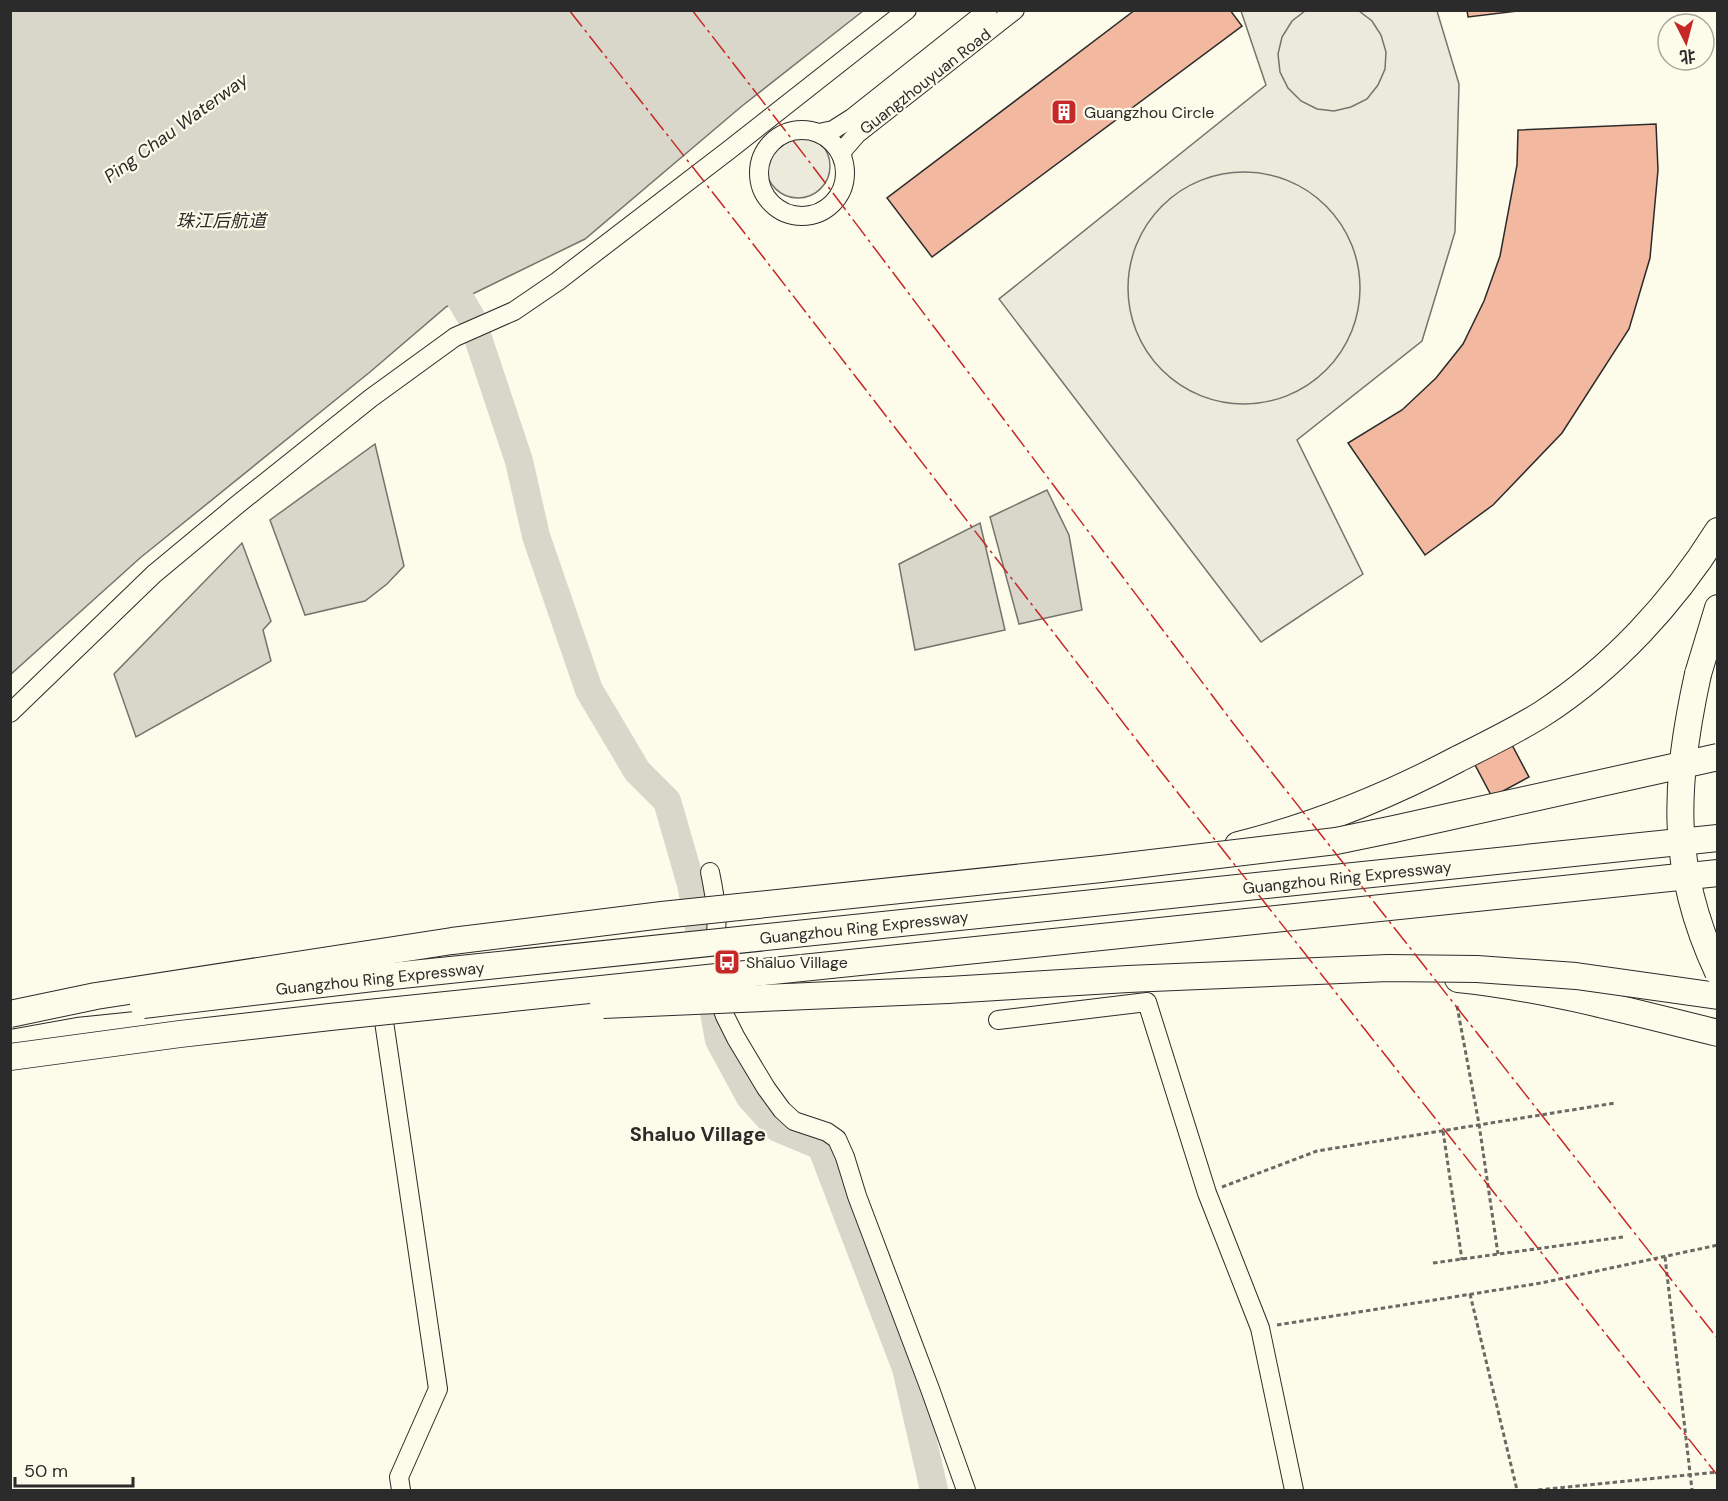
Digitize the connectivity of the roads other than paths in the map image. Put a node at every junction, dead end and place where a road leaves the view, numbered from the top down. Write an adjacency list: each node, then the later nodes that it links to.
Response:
1 (907, 10): 4 (street)
2 (988, 10): 5 (street, Guangzhouyuan Road)
3 (1015, 10): 7 (street, Guangzhouyuan Road)
4 (755, 130): 6 (street); 10 (street)
5 (819, 133): 6 (street); 7 (street)
6 (767, 147): 7 (street)
7 (842, 157)
8 (1718, 531): 14 (highway, bridge)
9 (1718, 608): 18 (highway, bridge)
10 (10, 713)
11 (1718, 757): 14 (highway, bridge)
12 (1718, 838): 25 (highway, Guangzhou Ring Expressway, bridge)
13 (1718, 851): 17 (street)
14 (1101, 869): 22 (highway, bridge)
15 (710, 872): 17 (street)
16 (1718, 873): 23 (highway, Guangzhou Ring Expressway, bridge)
17 (713, 963): 20 (street); 30 (street)
18 (1718, 972)
19 (1128, 980): 21 (highway, bridge); 23 (highway, bridge); 26 (highway, bridge)
20 (380, 996): 27 (street); 29 (street)
21 (1718, 996)
22 (10, 1014)
23 (330, 1017): 28 (highway, Guangzhou Ring Expressway, bridge)
24 (998, 1020): 31 (street)
25 (10, 1023)
26 (1718, 1033)
27 (10, 1039)
28 (10, 1058)
29 (401, 1491)
30 (966, 1491)
31 (1294, 1491)

